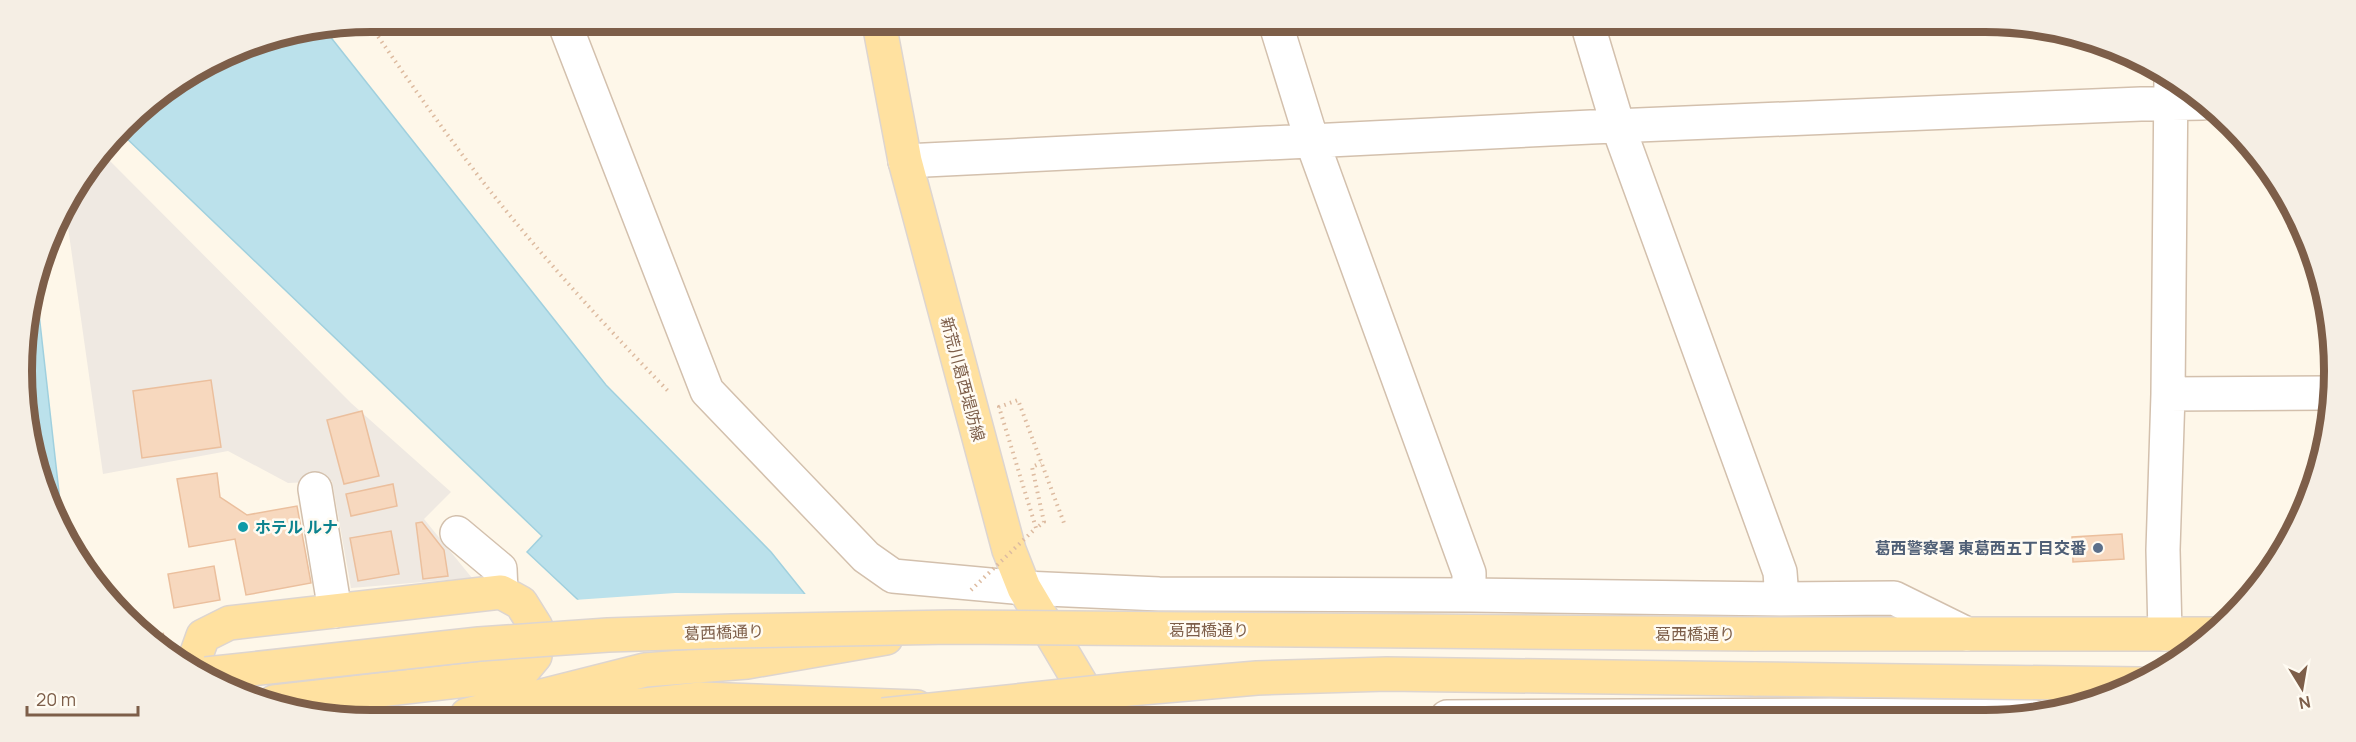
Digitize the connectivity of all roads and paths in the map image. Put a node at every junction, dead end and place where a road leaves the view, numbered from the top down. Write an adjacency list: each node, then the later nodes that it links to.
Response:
1 (375, 32): 10 (path)
2 (568, 32): 18 (street)
3 (881, 32): 9 (main road, 新荒川葛西堤防線)
4 (1278, 32): 8 (street)
5 (1590, 32): 7 (street)
6 (2171, 90): 7 (street); 12 (street)
7 (1618, 126): 8 (street); 22 (street)
8 (1312, 141): 9 (street); 21 (street)
9 (905, 161): 18 (main road, 新荒川葛西堤防線)
10 (669, 393)
11 (2324, 393): 12 (street)
12 (2168, 394): 26 (street)
13 (1041, 464): 15 (path, bridge); 16 (path); 16 (path, bridge)
14 (315, 489): 23 (street)
15 (1064, 523)
16 (1036, 528): 20 (path, bridge)
17 (457, 533): 19 (street)
18 (1024, 588): 21 (street); 36 (main road, 新荒川葛西堤防線)
19 (501, 592): 23 (main road); 31 (main road)
20 (969, 592)
21 (1469, 595): 22 (street)
22 (1782, 599): 25 (street)
23 (335, 611): 28 (main road)
24 (952, 627): 25 (main road, 葛西橋通り, bridge); 29 (main road, 葛西橋通り, bridge); 33 (main road, bridge)
25 (1967, 634): 26 (main road, 葛西橋通り)
26 (2165, 634): 27 (main road, 葛西橋通り)
27 (2199, 634)
28 (193, 660)
29 (217, 673)
30 (2118, 684): 32 (main road, bridge)
31 (289, 700)
32 (954, 708): 34 (main road, bridge); 35 (main road, bridge)
33 (487, 710)
34 (597, 710)
35 (936, 710)
36 (1096, 710)

